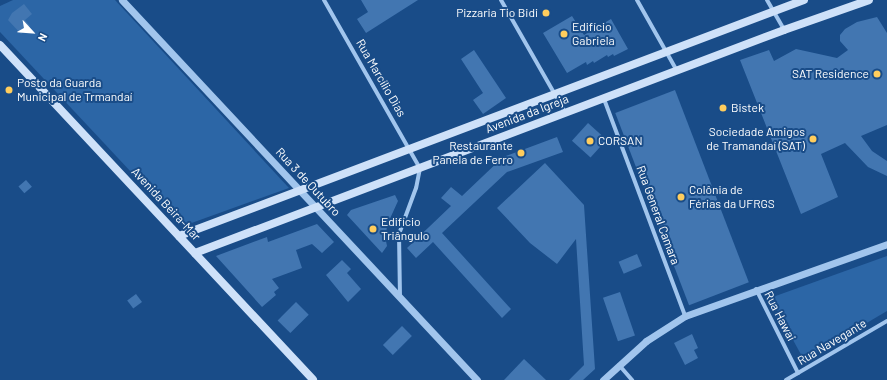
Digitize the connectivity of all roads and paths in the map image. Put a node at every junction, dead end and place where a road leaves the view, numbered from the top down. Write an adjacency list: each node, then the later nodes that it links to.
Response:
1 (122, 0): 18 (street, Rua 3 de Outubro)
2 (324, 0): 16 (street, Rua Marcílio Dias)
3 (500, 0): 13 (street)
4 (637, 0): 11 (street)
5 (767, 0): 8 (street)
6 (804, 0): 8 (main road, Avenida da Igreja)
7 (869, 0): 9 (main road, Avenida da Igreja)
8 (773, 11): 9 (street); 11 (main road, Avenida da Igreja)
9 (784, 30): 12 (main road, Avenida da Igreja)
10 (0, 45): 20 (main road, Avenida Beira-Mar)
11 (667, 53): 12 (street); 13 (main road, Avenida da Igreja)
12 (677, 71): 14 (main road, Avenida da Igreja)
13 (556, 95): 15 (street); 16 (main road, Avenida da Igreja)
14 (604, 99): 15 (main road, Avenida da Igreja); 25 (street, Rua General Camara)
15 (565, 112): 17 (main road, Avenida da Igreja)
16 (411, 150): 17 (street, Rua Marcílio Dias); 18 (main road, Avenida da Igreja)
17 (420, 168): 19 (main road, Avenida da Igreja); 24 (street)
18 (301, 191): 19 (street, Rua 3 de Outubro); 20 (main road, Avenida da Igreja)
19 (316, 207): 22 (main road, Avenida da Igreja); 24 (street, Rua 3 de Outubro)
20 (179, 236): 22 (main road, Avenida Beira-Mar)
21 (887, 244): 23 (street)
22 (195, 253): 29 (main road, Avenida Beira-Mar)
23 (756, 289): 25 (street); 28 (street, Rua Hawai)
24 (400, 297): 30 (street, Rua 3 de Outubro)
25 (685, 316): 27 (street)
26 (887, 320): 28 (street, Rua Navegante)
27 (619, 365): 31 (street); 32 (street)
28 (798, 373): 33 (street, Rua Navegante)
29 (313, 380)
30 (477, 380)
31 (603, 380)
32 (632, 380)
33 (786, 380)

